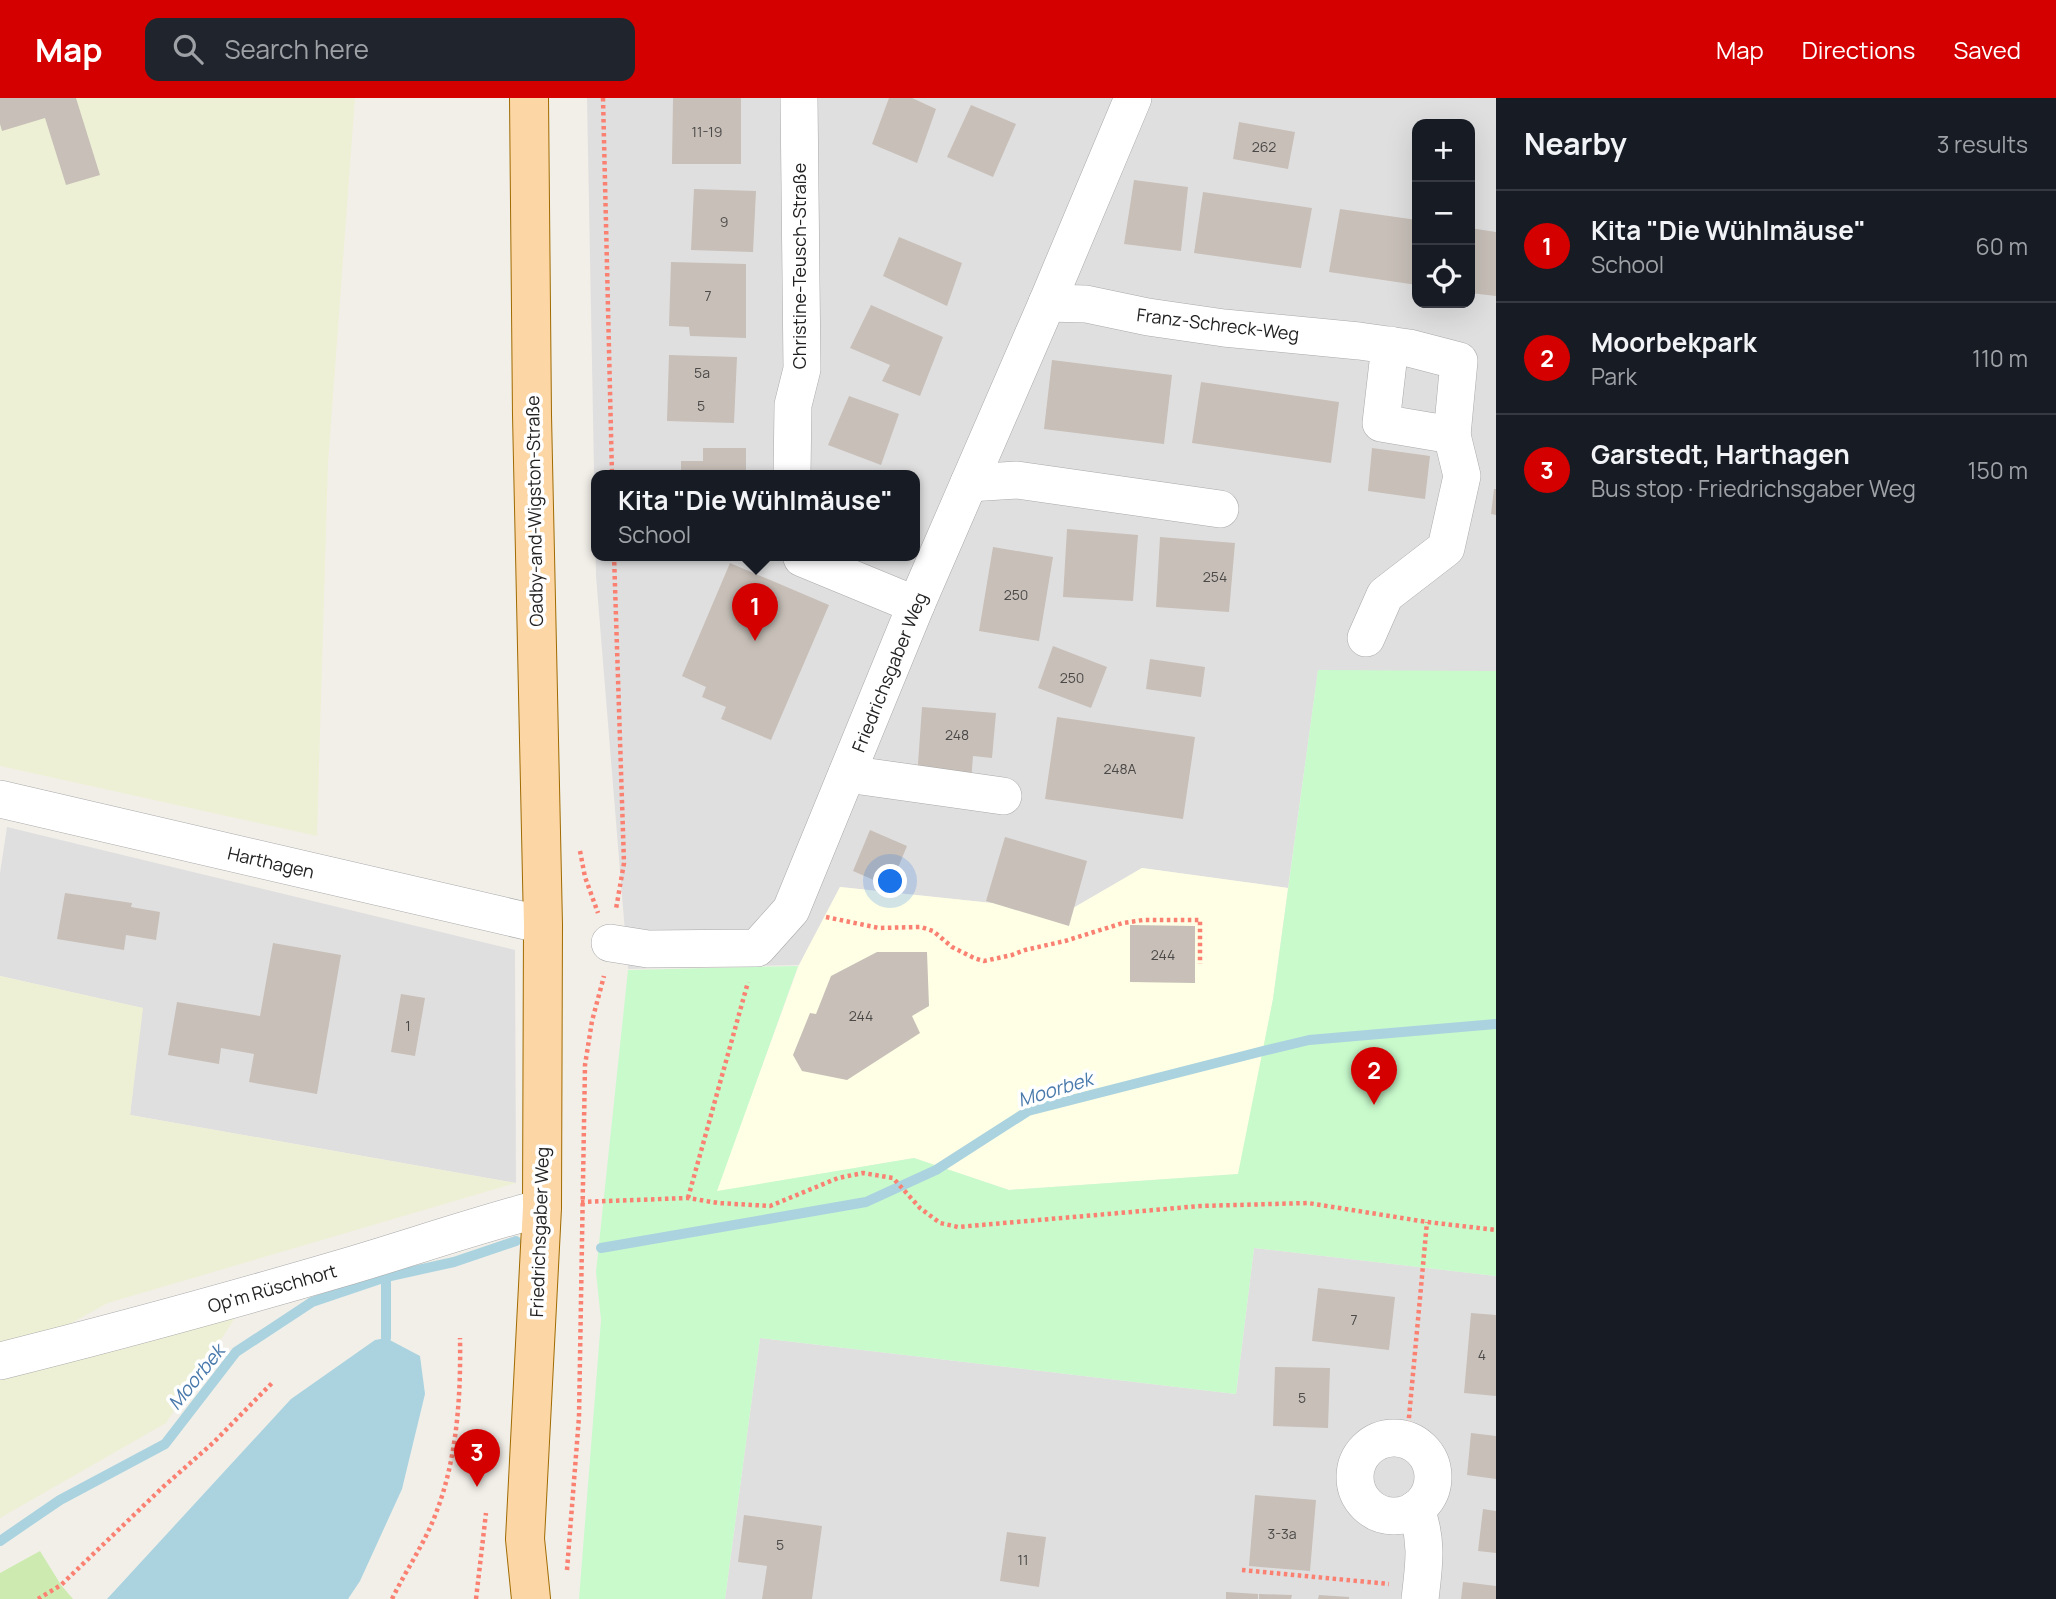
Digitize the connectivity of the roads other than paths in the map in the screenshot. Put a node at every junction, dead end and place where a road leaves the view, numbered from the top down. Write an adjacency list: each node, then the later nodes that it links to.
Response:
1 (529, 98): 16 (main road, Oadby-and-Wigston-Straße)
2 (799, 98): 7 (street, Christine-Teusch-Straße)
3 (1133, 98): 4 (street, Friedrichsgaber Weg)
4 (1047, 303): 5 (street, Franz-Schreck-Weg); 8 (street, Friedrichsgaber Weg)
5 (1390, 345): 6 (street, Franz-Schreck-Weg); 6 (street)
6 (1452, 435): 12 (street)
7 (792, 470)
8 (969, 483): 9 (street); 11 (street, Friedrichsgaber Weg)
9 (1220, 509)
10 (809, 561): 11 (street)
11 (916, 605): 13 (street, Friedrichsgaber Weg)
12 (1366, 638)
13 (847, 774): 14 (street); 17 (street, Friedrichsgaber Weg)
14 (1003, 796)
15 (0, 799): 16 (street, Harthagen)
16 (543, 925): 18 (main road, Friedrichsgaber Weg)
17 (610, 943)
18 (542, 1208): 19 (street, Op'm Rüschhort); 21 (main road, Friedrichsgaber Weg)
19 (0, 1361)
20 (1416, 1509): 20 (street); 22 (street)
21 (525, 1539): 23 (main road); 24 (main road)
22 (1421, 1593)
23 (508, 1599)
24 (531, 1599)

